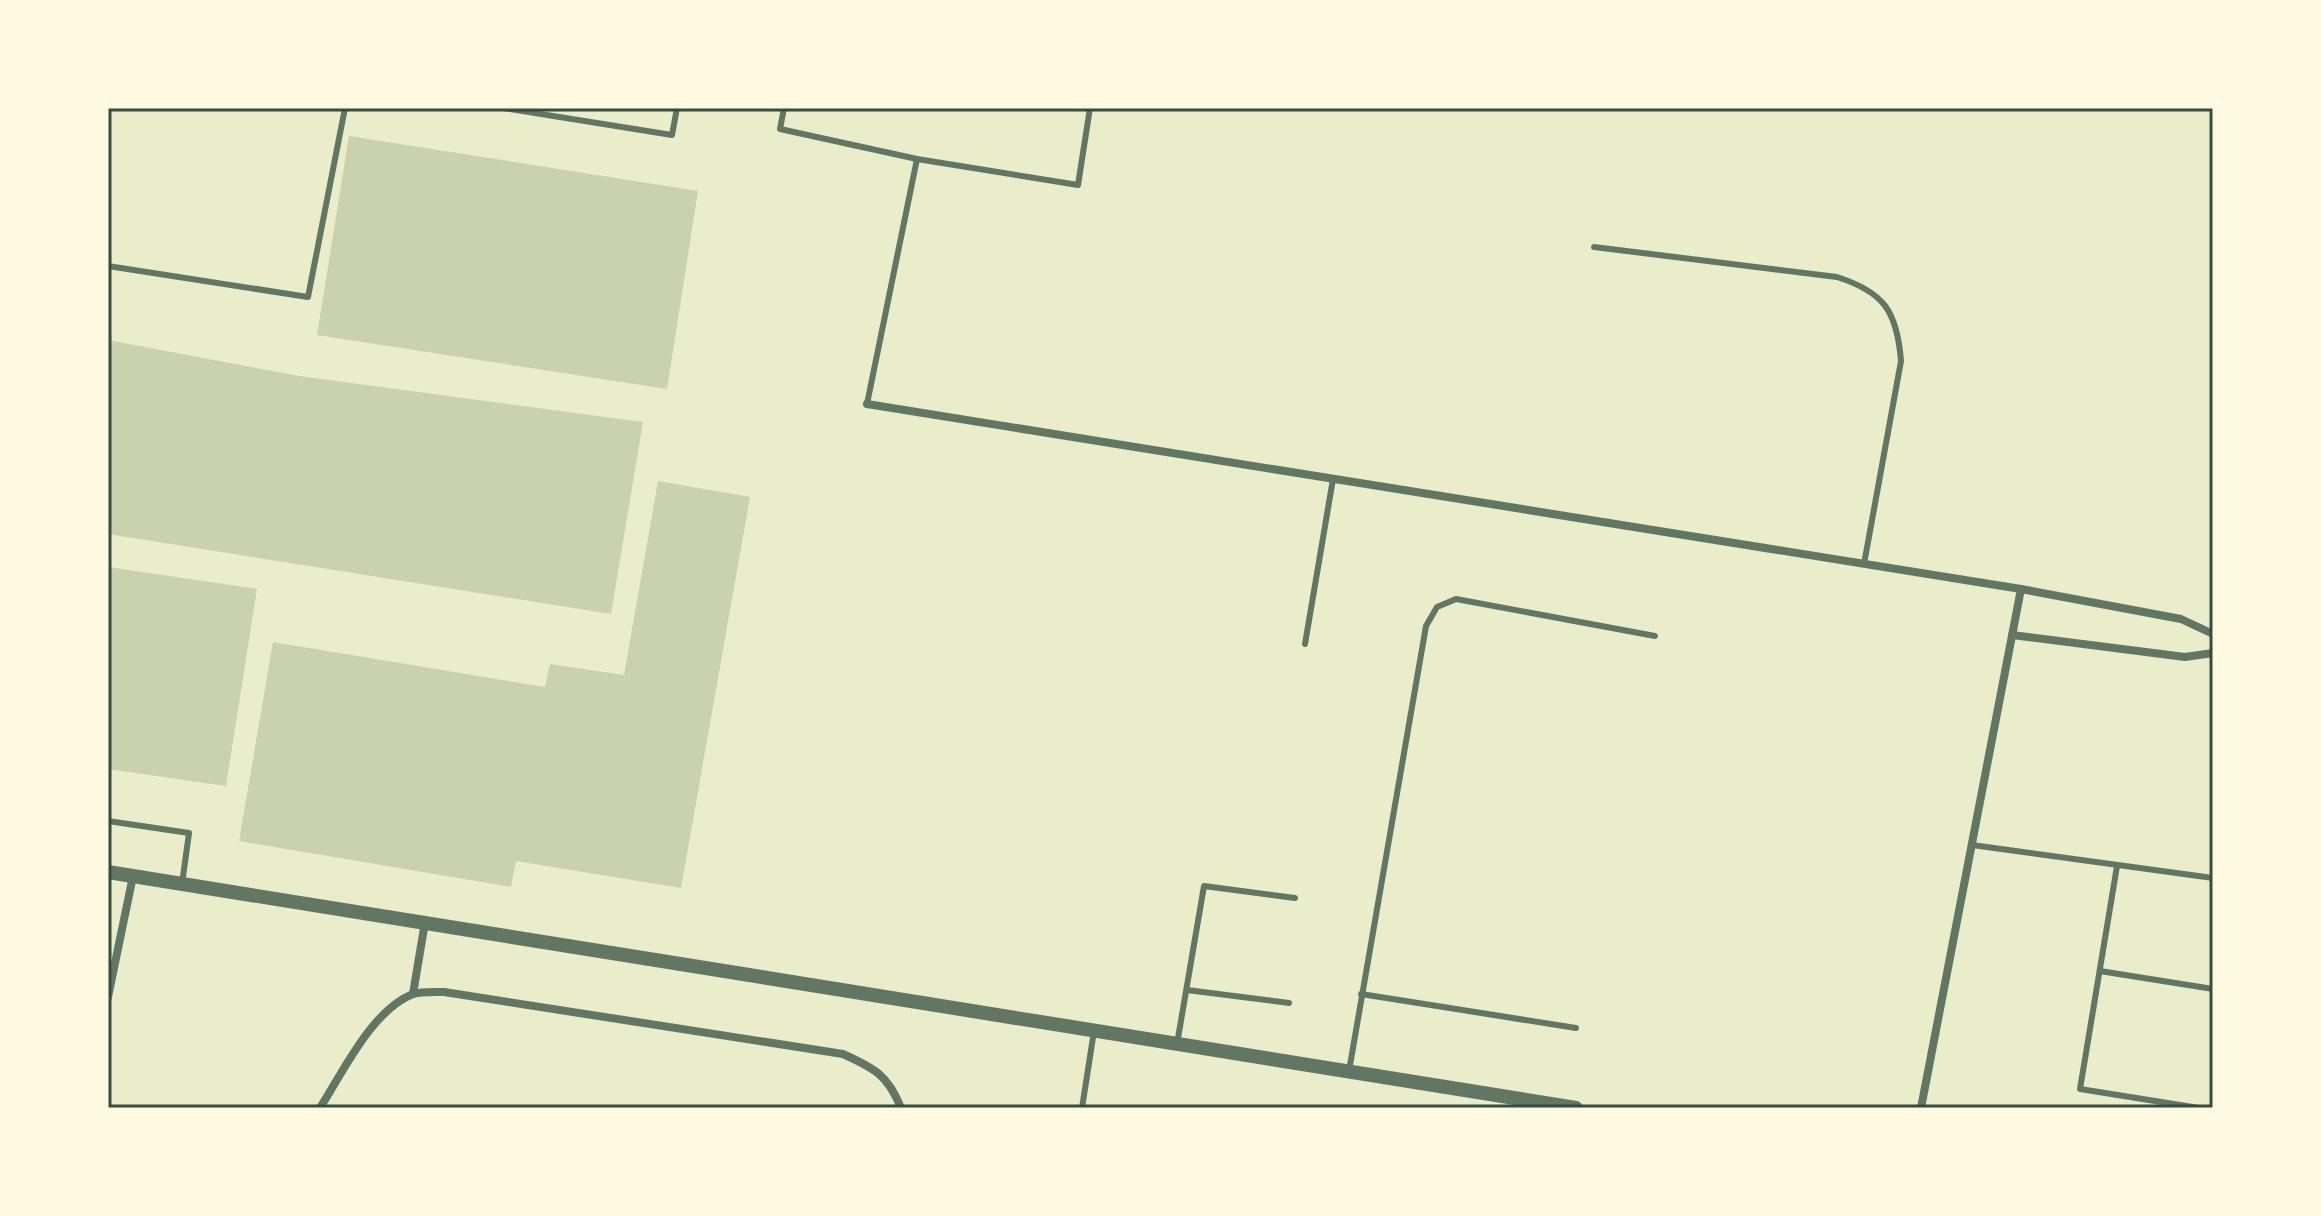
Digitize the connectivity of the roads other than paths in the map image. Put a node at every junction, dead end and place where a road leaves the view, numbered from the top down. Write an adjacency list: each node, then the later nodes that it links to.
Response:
1 (345, 108): 8 (lane)
2 (503, 108): 3 (lane)
3 (677, 108)
4 (784, 108): 6 (lane)
5 (1090, 108): 6 (lane)
6 (917, 159): 9 (lane)
7 (1594, 247): 11 (lane)
8 (108, 266)
9 (867, 404): 10 (street)
10 (1333, 479): 11 (street); 16 (lane)
11 (1864, 564): 12 (street)
12 (2021, 589): 13 (street); 14 (street)
13 (2213, 634)
14 (2012, 635): 17 (street); 19 (street)
15 (1655, 636): 31 (lane)
16 (1305, 644)
17 (2213, 653)
18 (108, 821): 24 (lane)
19 (1972, 845): 20 (lane); 42 (street)
20 (2117, 866): 23 (lane); 27 (lane)
21 (108, 872): 22 (street)
22 (133, 876): 24 (street); 32 (street)
23 (2213, 878)
24 (182, 884): 26 (street)
25 (1295, 898): 29 (lane)
26 (425, 922): 30 (street); 35 (street)
27 (2100, 971): 28 (lane); 43 (lane)
28 (2213, 989)
29 (1187, 990): 33 (lane); 36 (lane)
30 (413, 994): 38 (street); 39 (street)
31 (1361, 994): 34 (lane); 37 (lane)
32 (108, 997)
33 (1289, 1003)
34 (1576, 1028)
35 (1094, 1031): 36 (street); 40 (lane)
36 (1177, 1044): 37 (street)
37 (1349, 1071): 41 (street)
38 (320, 1108)
39 (901, 1108)
40 (1082, 1108)
41 (1576, 1108)
42 (1921, 1108)
43 (2199, 1108)

